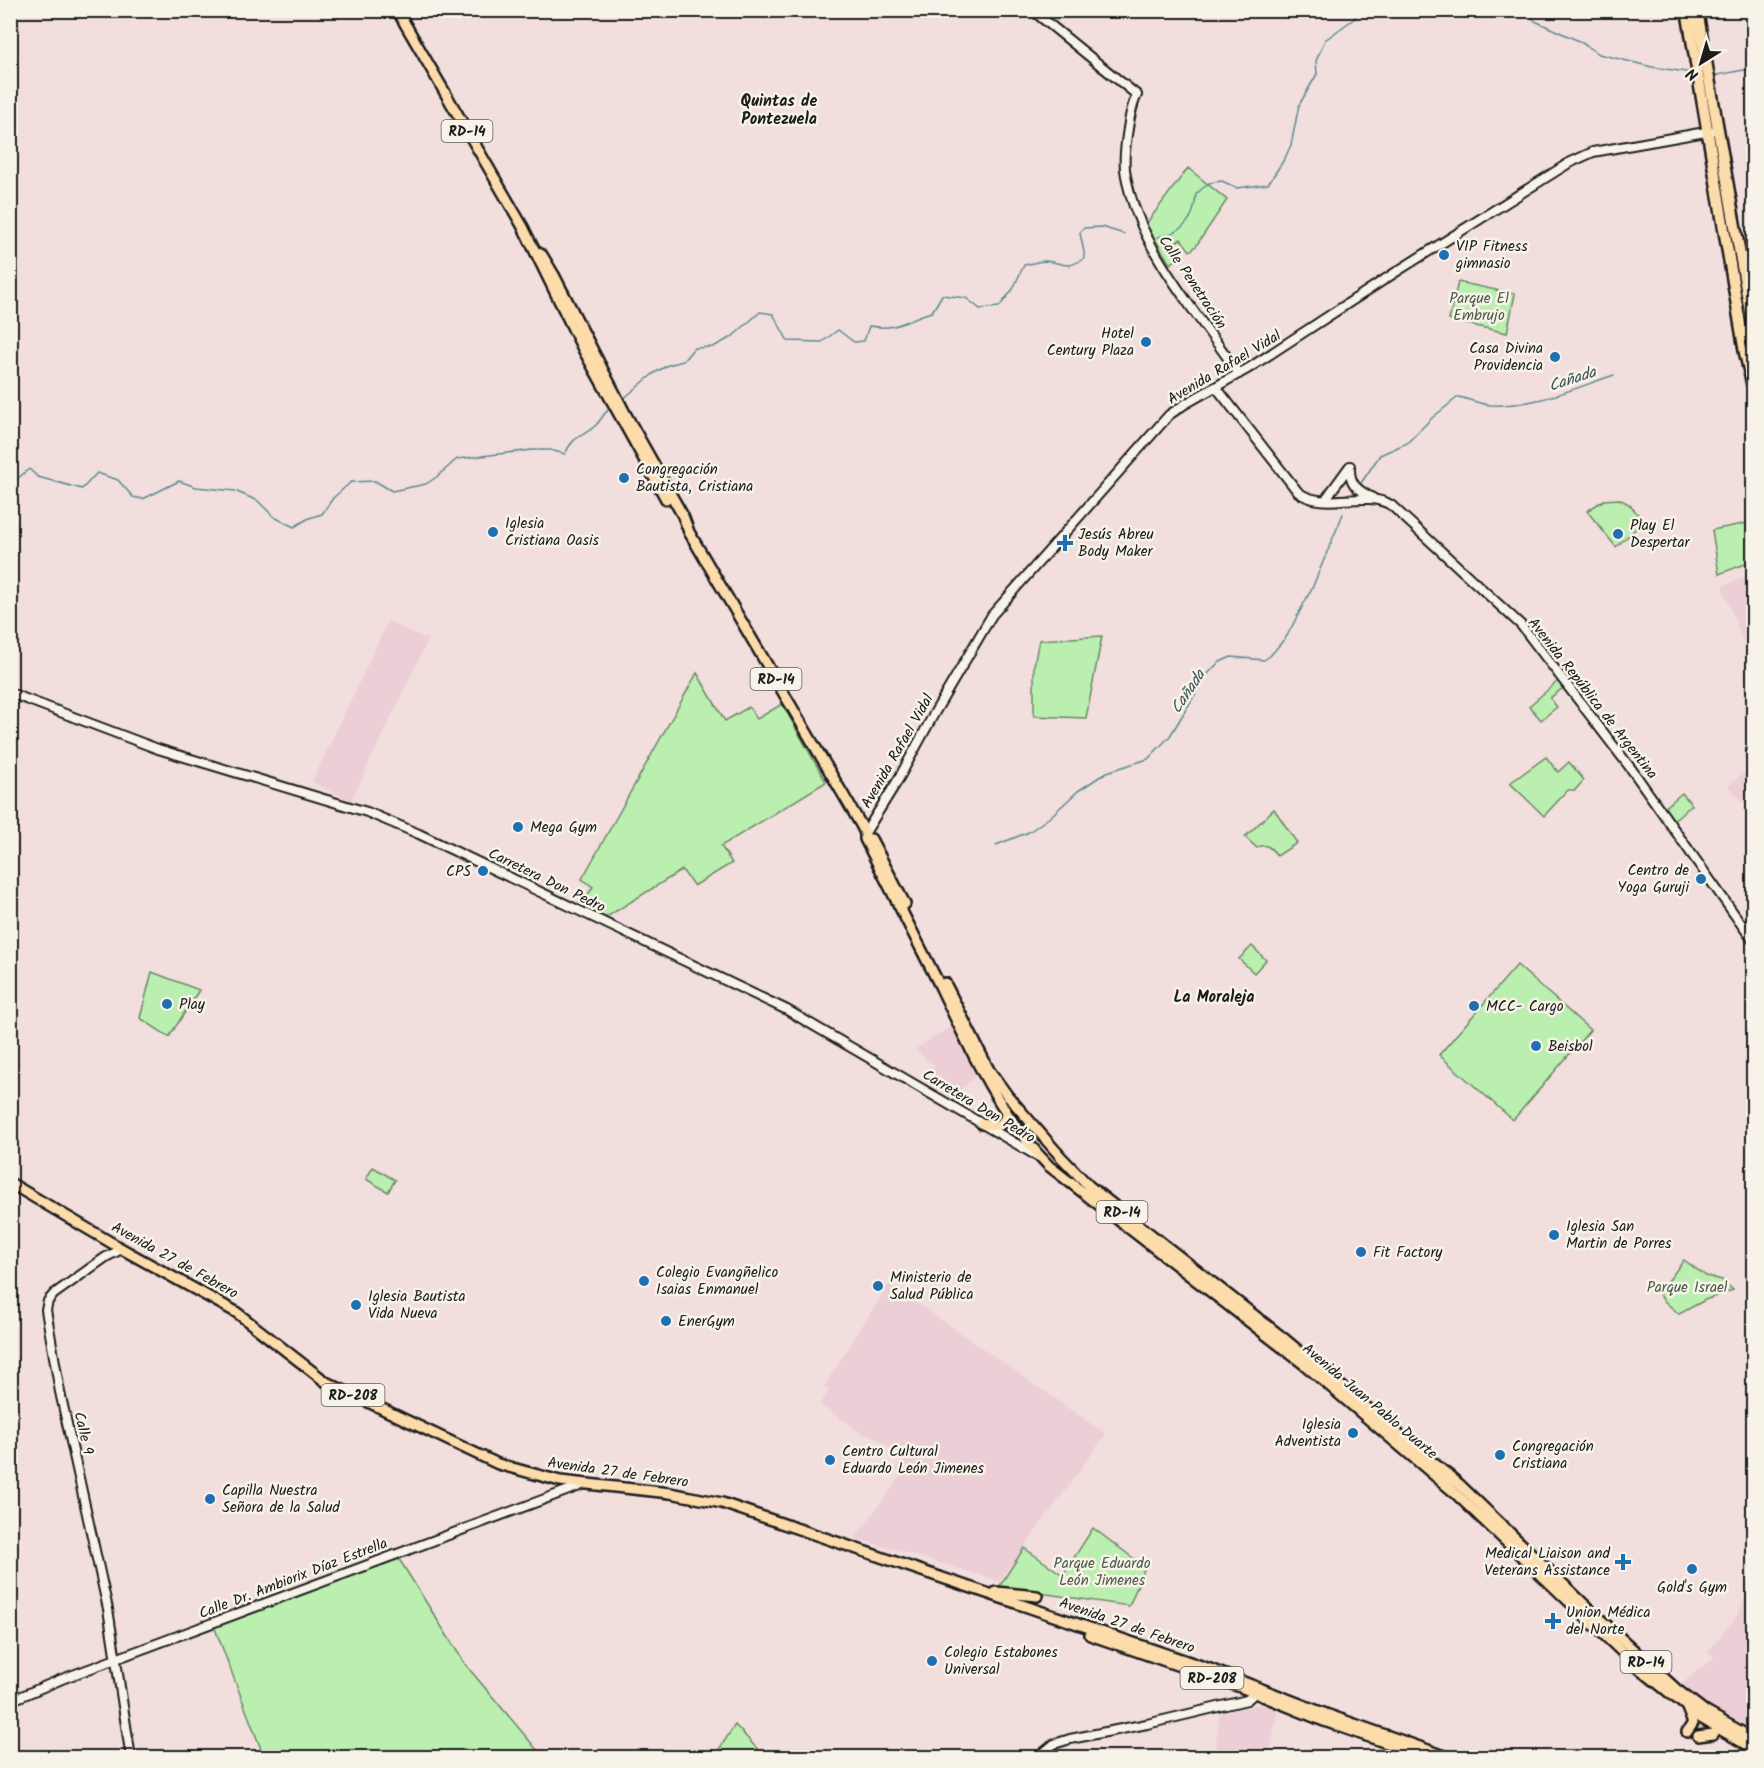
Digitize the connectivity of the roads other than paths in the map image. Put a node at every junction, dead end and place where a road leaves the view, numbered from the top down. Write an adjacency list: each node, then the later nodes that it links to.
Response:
1 (397, 10): 20 (main road, RD-14)
2 (1032, 10): 14 (main road, Calle Penetración)
3 (1687, 10): 7 (highway)
4 (1697, 10): 6 (highway)
5 (1702, 10): 6 (highway)
6 (1701, 32): 7 (highway)
7 (1700, 61): 8 (highway)
8 (1705, 85): 9 (highway); 10 (highway)
9 (1719, 129): 10 (main road, Avenida Rafael Vidal); 11 (highway)
10 (1706, 132): 14 (main road, Avenida Rafael Vidal); 16 (highway)
11 (1747, 292): 12 (highway); 13 (highway)
12 (1754, 305)
13 (1754, 334)
14 (1239, 374): 15 (main road, Avenida Rafael Vidal)
15 (1216, 387): 18 (main road, Avenida República de Argentina); 20 (main road, Avenida Rafael Vidal)
16 (1754, 391)
17 (1374, 499): 18 (main road, Avenida República de Argentina); 18 (main road); 21 (main road, Avenida República de Argentina)
18 (1325, 500)
19 (10, 693): 26 (main road, Carretera Don Pedro)
20 (865, 833): 22 (main road, RD-14)
21 (1754, 942)
22 (982, 1065): 23 (main road, Avenida Juan Pablo Duarte / RD-14); 24 (main road, Avenida Juan Pablo Duarte / RD-14)
23 (1006, 1111): 25 (main road, Avenida Juan Pablo Duarte / RD-14); 27 (main road)
24 (1031, 1121): 25 (main road); 28 (main road, Avenida Juan Pablo Duarte / RD-14)
25 (1013, 1122): 27 (main road); 29 (main road, Avenida Juan Pablo Duarte / RD-14)
26 (982, 1124): 27 (main road); 29 (main road, Carretera Don Pedro)
27 (1000, 1125)
28 (1039, 1131): 29 (main road); 38 (main road, Avenida Juan Pablo Duarte / RD-14)
29 (1028, 1147): 38 (main road, Avenida Juan Pablo Duarte / RD-14)
30 (10, 1183): 31 (main road, Avenida 27 de Febrero / RD-208)
31 (122, 1249): 32 (main road, Avenida 27 de Febrero / RD-208); 35 (main road, Calle 9)
32 (586, 1484): 33 (main road, Avenida 27 de Febrero / RD-208); 35 (main road, Calle Dr. Ambiorix Díaz Estrella)
33 (979, 1590): 34 (main road); 36 (main road, Avenida 27 de Febrero / RD-208)
34 (1037, 1596)
35 (117, 1660): 37 (main road, Calle Dr. Ambiorix Díaz Estrella); 44 (main road, Calle 9)
36 (1256, 1690): 45 (main road); 46 (main road, Avenida 27 de Febrero / RD-208); 47 (main road, Avenida 27 de Febrero / RD-208)
37 (10, 1701)
38 (1700, 1718): 39 (main road, Avenida Juan Pablo Duarte / RD-14); 40 (main road)
39 (1719, 1725): 41 (main road); 42 (main road, Avenida Juan Pablo Duarte / RD-14); 43 (main road, Avenida Juan Pablo Duarte / RD-14)
40 (1687, 1732)
41 (1698, 1736)
42 (1754, 1739)
43 (1754, 1749)
44 (131, 1758)
45 (1037, 1758)
46 (1429, 1758)
47 (1451, 1758)

